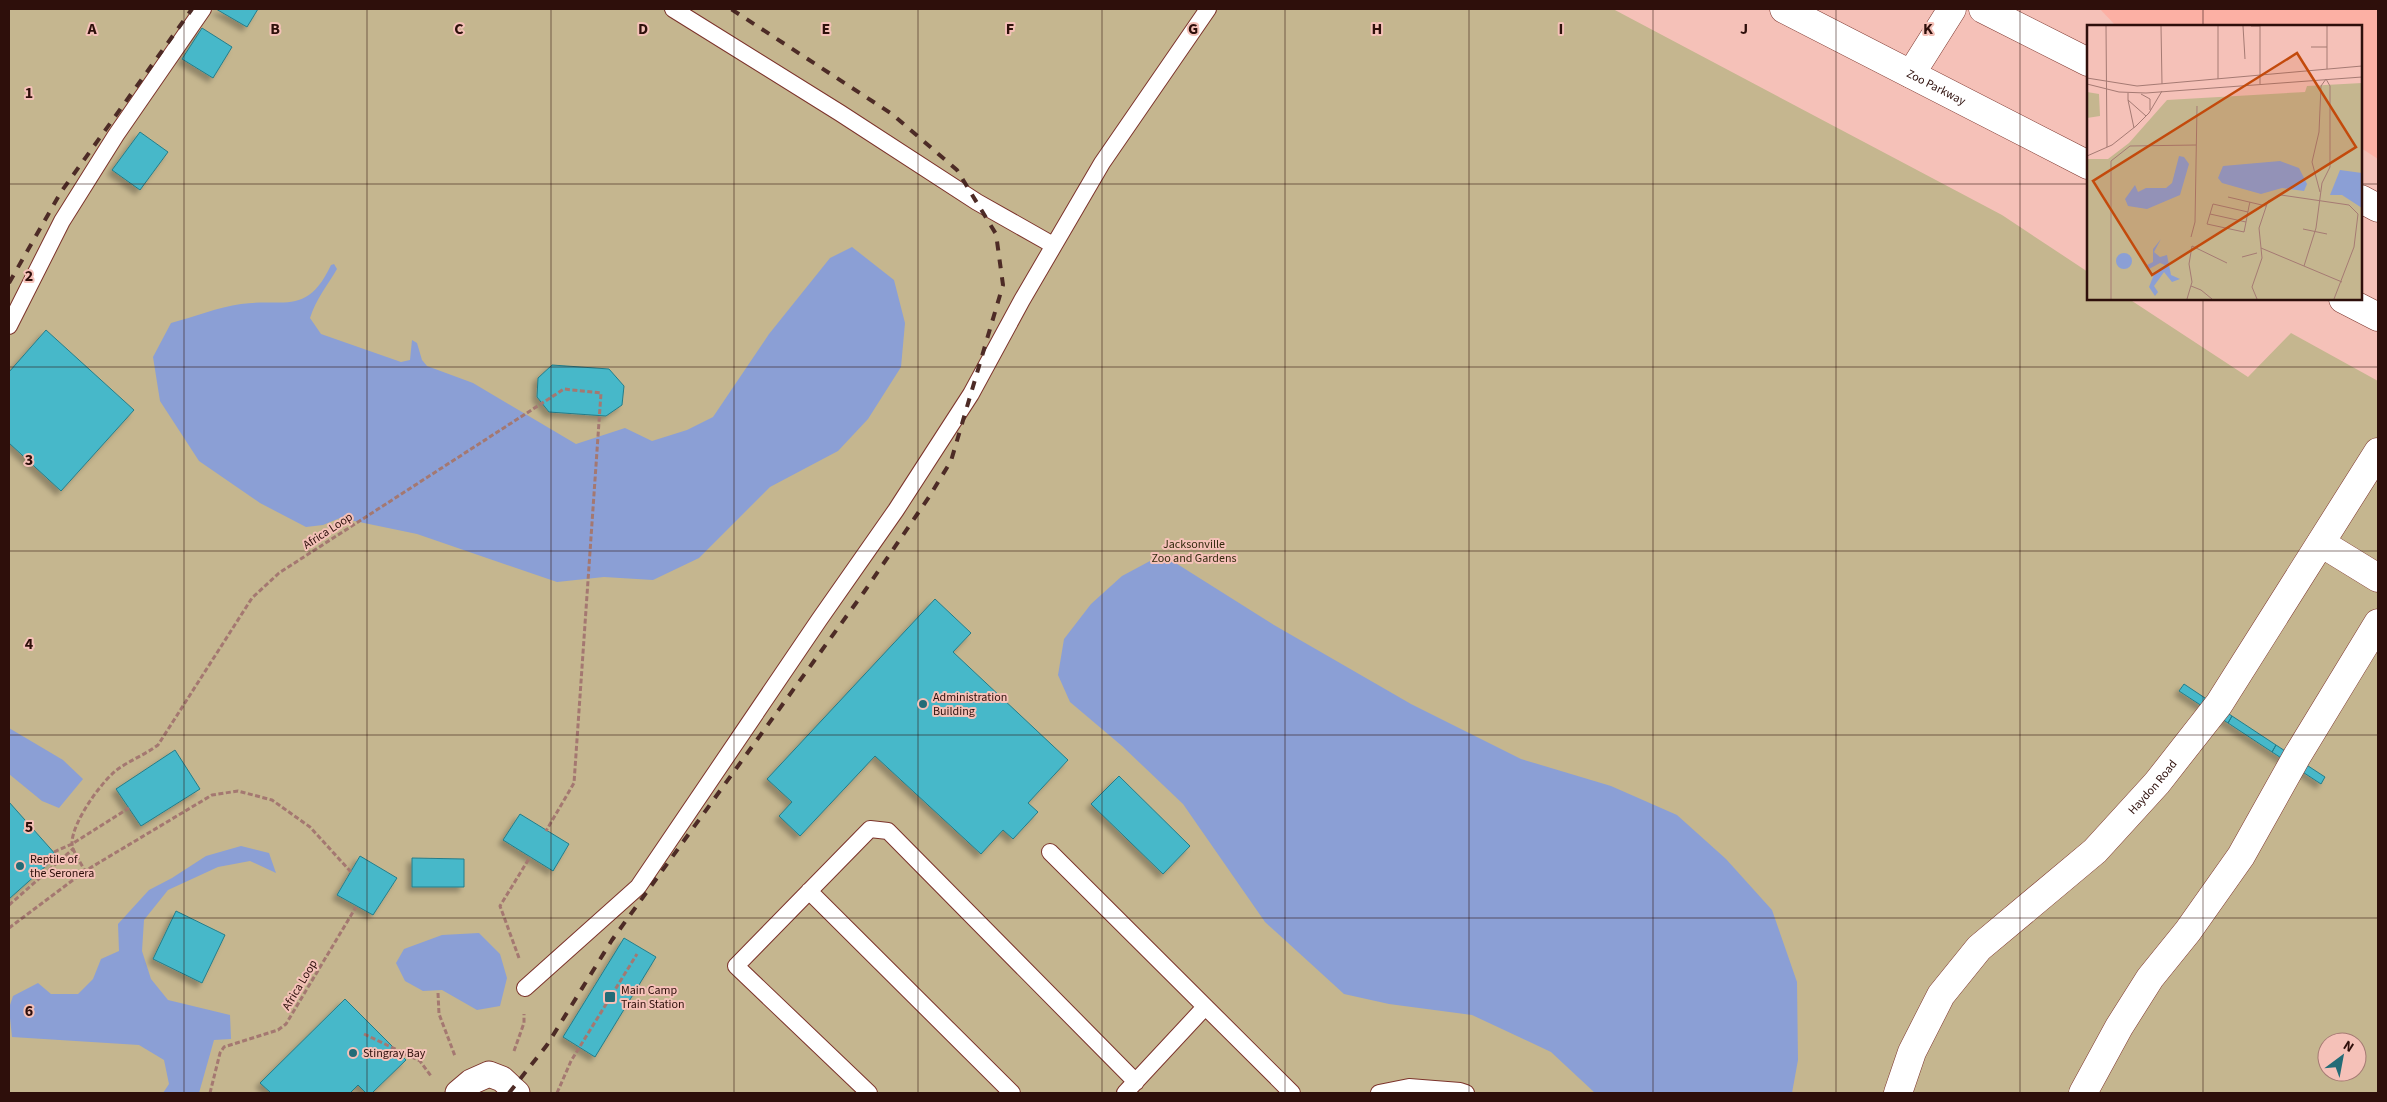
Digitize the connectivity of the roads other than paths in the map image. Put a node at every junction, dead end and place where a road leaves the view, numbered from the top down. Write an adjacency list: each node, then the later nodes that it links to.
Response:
1 (203, 9): 15 (lane)
2 (673, 9): 12 (lane)
3 (1208, 9): 12 (lane)
4 (1784, 9): 8 (street, Zoo Parkway)
5 (1952, 9): 8 (street)
6 (1983, 9): 7 (street)
7 (2087, 61)
8 (1911, 74): 9 (street, Zoo Parkway)
9 (2087, 164)
10 (2362, 200): 11 (street)
11 (2378, 208)
12 (1054, 245): 22 (lane)
13 (2346, 300): 14 (street)
14 (2378, 317)
15 (9, 326)
16 (2378, 452): 17 (street, Haydon Road)
17 (2321, 543): 18 (street); 32 (street, Haydon Road)
18 (2378, 578)
19 (2378, 623): 33 (street)
20 (1050, 852): 23 (lane)
21 (809, 891): 25 (lane); 27 (lane); 28 (lane)
22 (525, 983)
23 (1205, 1007): 25 (lane); 29 (lane)
24 (510, 1086): 26 (street)
25 (1131, 1087)
26 (464, 1088)
27 (869, 1093)
28 (1012, 1093)
29 (1292, 1093)
30 (1380, 1093): 31 (lane)
31 (1466, 1093)
32 (1898, 1093)
33 (2083, 1093)

